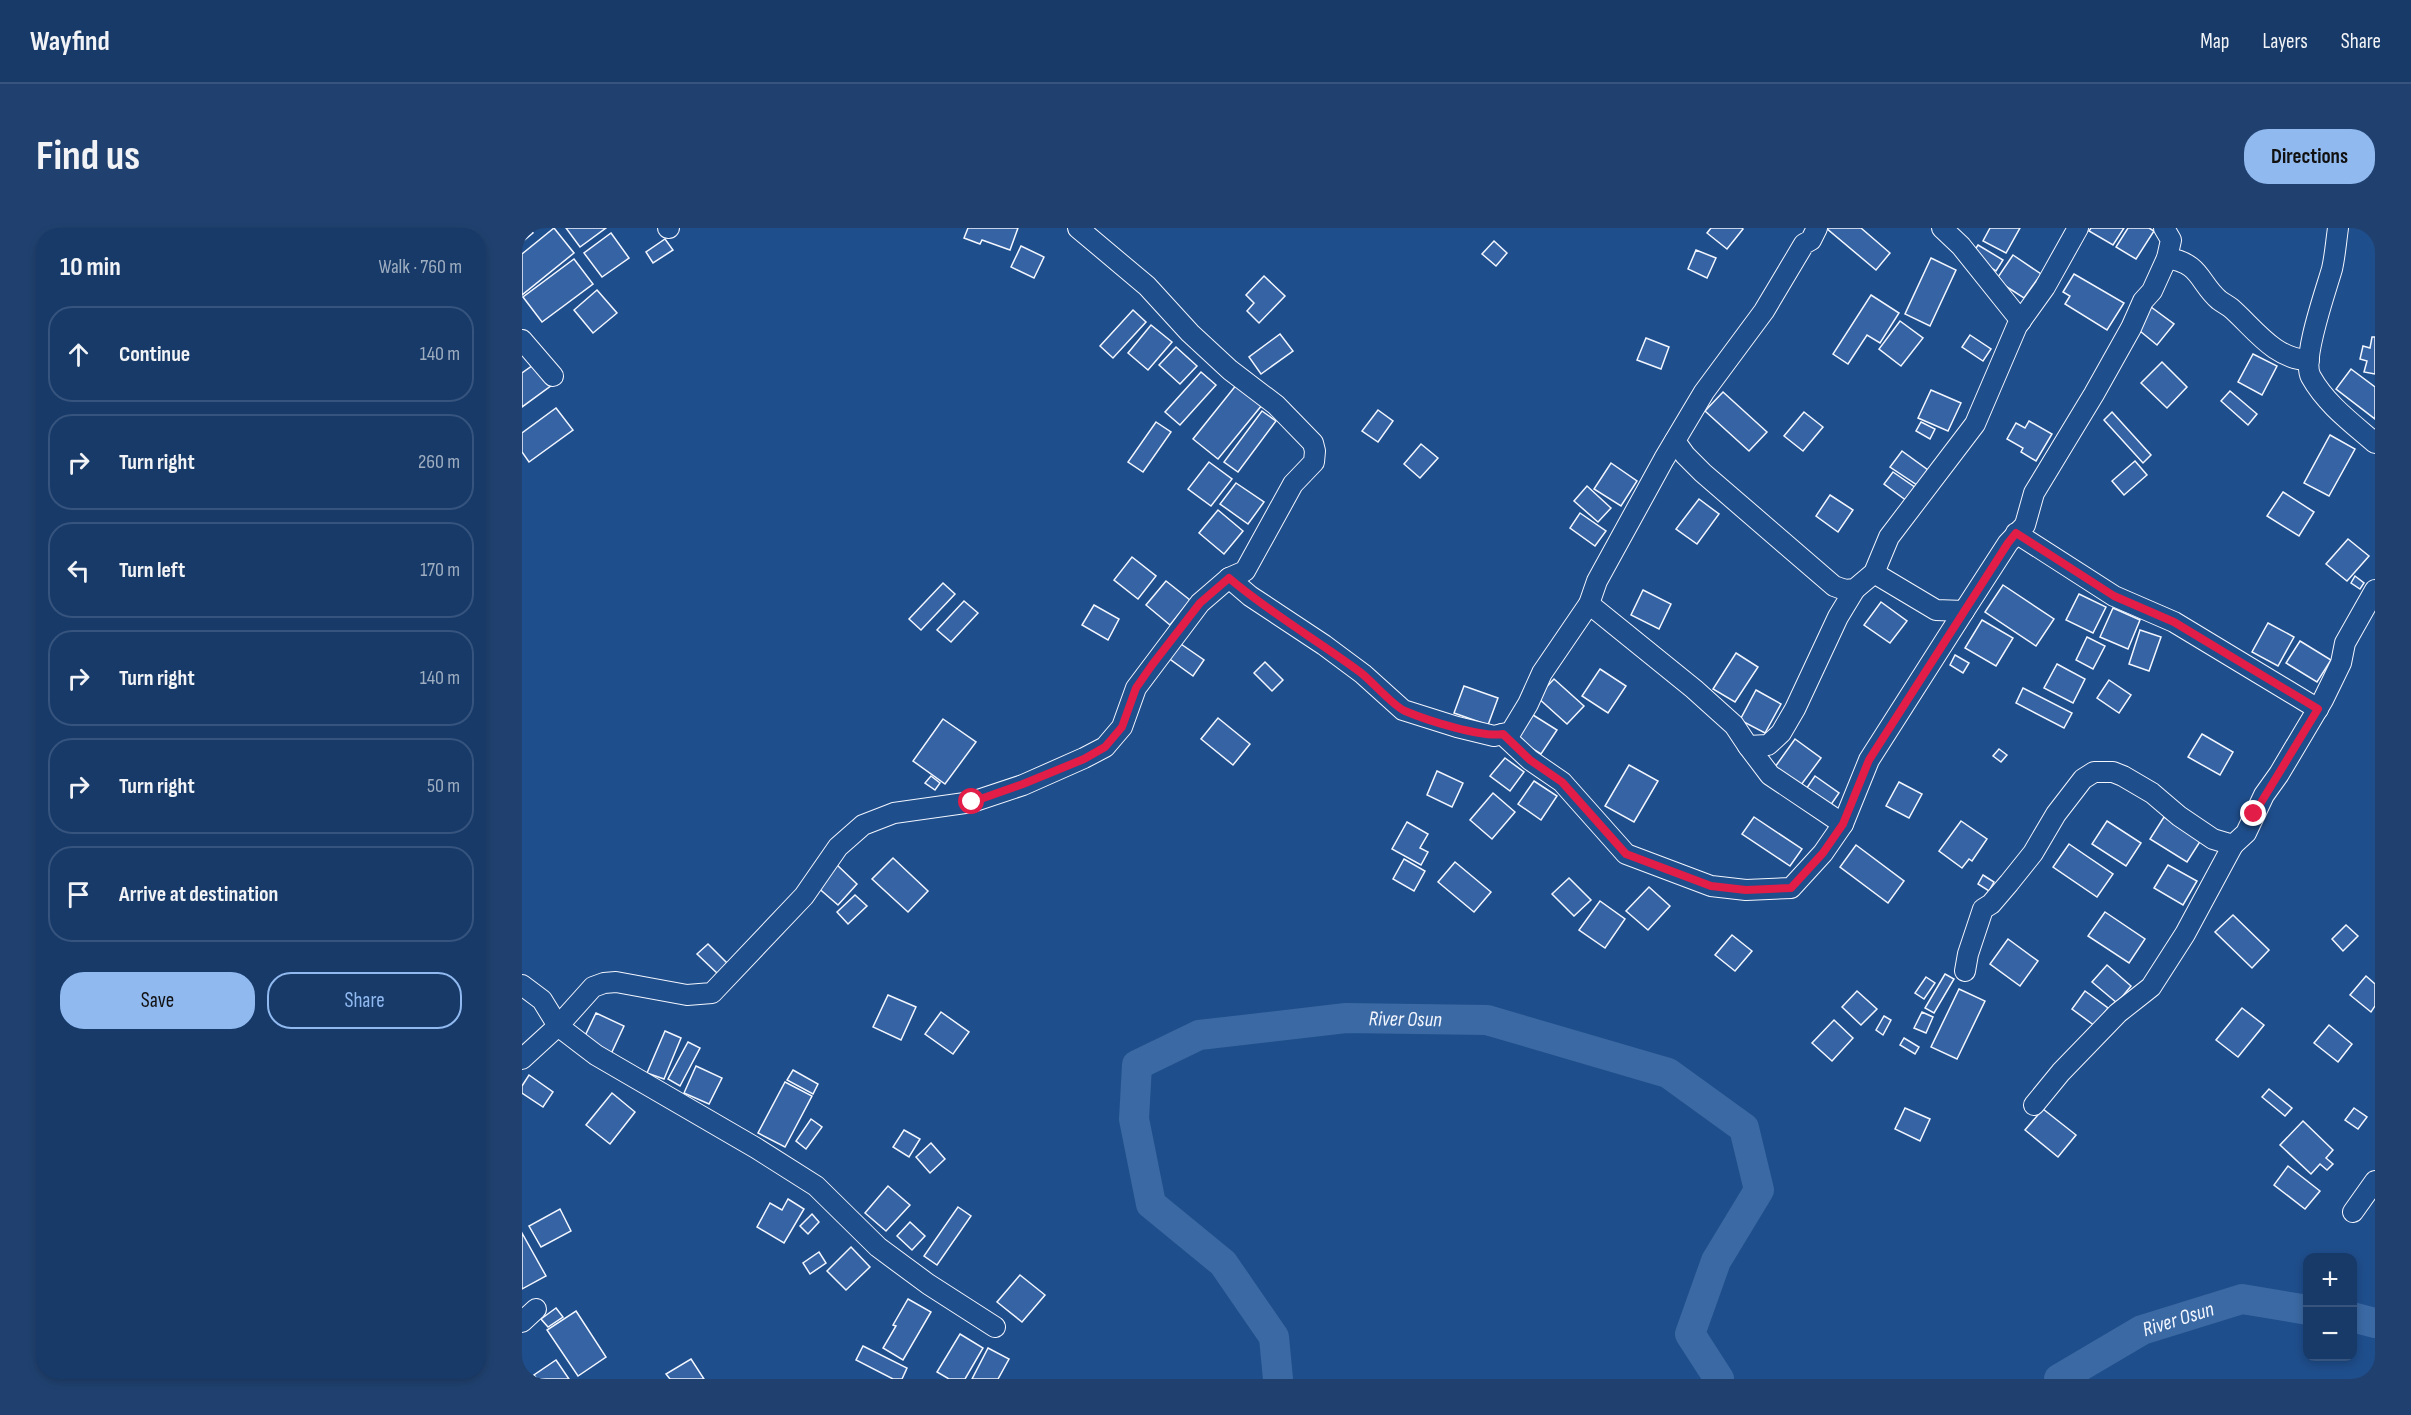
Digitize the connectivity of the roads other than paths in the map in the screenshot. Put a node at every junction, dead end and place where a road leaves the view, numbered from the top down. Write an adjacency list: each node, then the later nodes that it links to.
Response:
1 (1078, 228): 16 (street)
2 (1817, 228): 12 (street)
3 (1942, 228): 8 (street)
4 (2078, 228): 8 (street)
5 (2164, 228): 7 (street)
6 (2337, 228): 10 (street)
7 (2167, 258): 10 (street); 14 (street)
8 (2020, 321): 15 (street)
9 (522, 340): 11 (street)
10 (2309, 360): 13 (street)
11 (553, 376)
12 (1675, 441): 17 (street); 19 (street)
13 (2375, 443)
14 (2016, 533): 20 (street); 21 (street)
15 (1874, 573): 17 (street); 20 (street)
16 (1229, 578): 22 (street); 28 (street)
17 (1855, 589): 23 (street)
18 (2375, 590): 21 (street)
19 (1589, 604): 22 (street); 23 (street)
20 (1964, 612): 24 (street)
21 (2318, 709): 25 (street)
22 (1503, 734): 24 (street)
23 (1748, 746): 24 (street)
24 (1843, 824)
25 (2233, 845): 26 (street); 30 (street)
26 (1965, 971)
27 (522, 985): 28 (street)
28 (558, 1026): 29 (street); 33 (street)
29 (522, 1059)
30 (2034, 1105)
31 (2375, 1181): 32 (street)
32 (2353, 1212)
33 (995, 1327)

